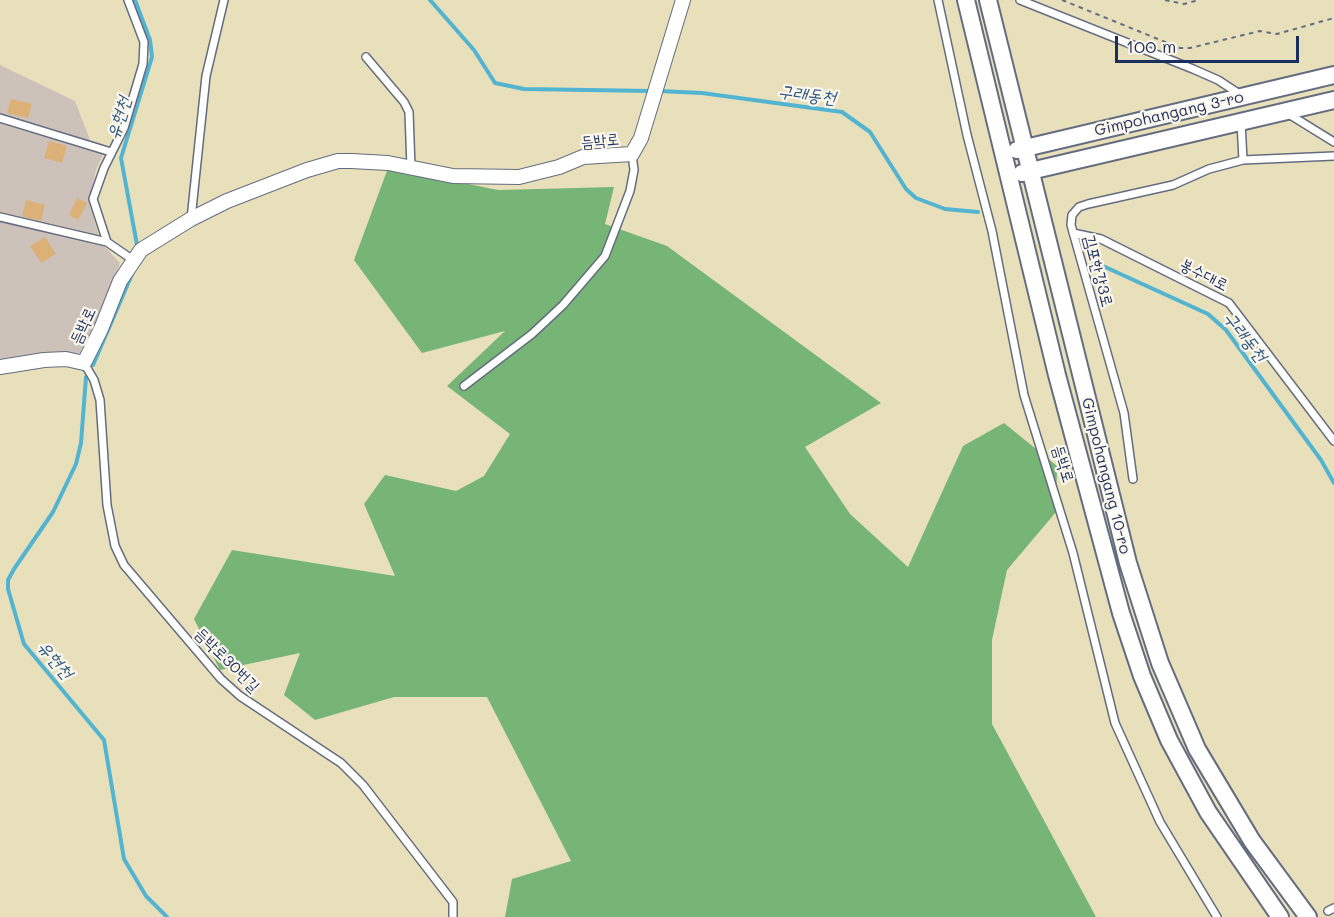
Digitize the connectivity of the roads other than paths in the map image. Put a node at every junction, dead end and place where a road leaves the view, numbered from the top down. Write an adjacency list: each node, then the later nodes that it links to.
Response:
1 (128, 0): 17 (lane)
2 (224, 0): 26 (lane)
3 (683, 0): 19 (street, 듬박로)
4 (938, 0): 36 (lane, 듬박로)
5 (966, 0): 18 (street, Gimpohangang 10-ro)
6 (988, 0): 16 (street, Gimpohangang 10-ro)
7 (1020, 0): 10 (lane)
8 (366, 57): 22 (lane)
9 (1334, 75): 10 (street, Gimpohangang 3-ro)
10 (1244, 96): 16 (street, Gimpohangang 3-ro)
11 (1334, 100): 12 (street, Gimpohangang 3-ro)
12 (1285, 112): 14 (street, Gimpohangang 3-ro); 15 (lane)
13 (0, 118): 17 (lane)
14 (1241, 122): 21 (lane); 23 (street, Gimpohangang 3-ro)
15 (1334, 142)
16 (1025, 147): 18 (street, Gimpohangang 3-ro); 23 (street, Gimpohangang 10-ro)
17 (111, 152): 28 (lane)
18 (1004, 153): 24 (street, Gimpohangang 10-ro)
19 (632, 154): 22 (street, 듬박로); 32 (lane)
20 (1334, 156): 21 (lane, 김포한강3로)
21 (1243, 160): 27 (lane, 김포한강3로)
22 (411, 168): 26 (street, 듬박로)
23 (1031, 171): 24 (street, Gimpohangang 3-ro); 38 (street, Gimpohangang 10-ro)
24 (1009, 176): 37 (street, Gimpohangang 10-ro)
25 (0, 217): 28 (lane)
26 (191, 219): 29 (street, 듬박로)
27 (1073, 233): 33 (lane, 봉수대로); 34 (lane, 김포한강3로)
28 (107, 243): 29 (lane)
29 (133, 260): 30 (street, 듬박로)
30 (84, 363): 31 (street, 듬박로); 35 (lane, 듬박로30번길)
31 (0, 367)
32 (464, 386)
33 (1334, 441)
34 (1134, 479)
35 (453, 917)
36 (1217, 917)
37 (1280, 917)
38 (1308, 917)

